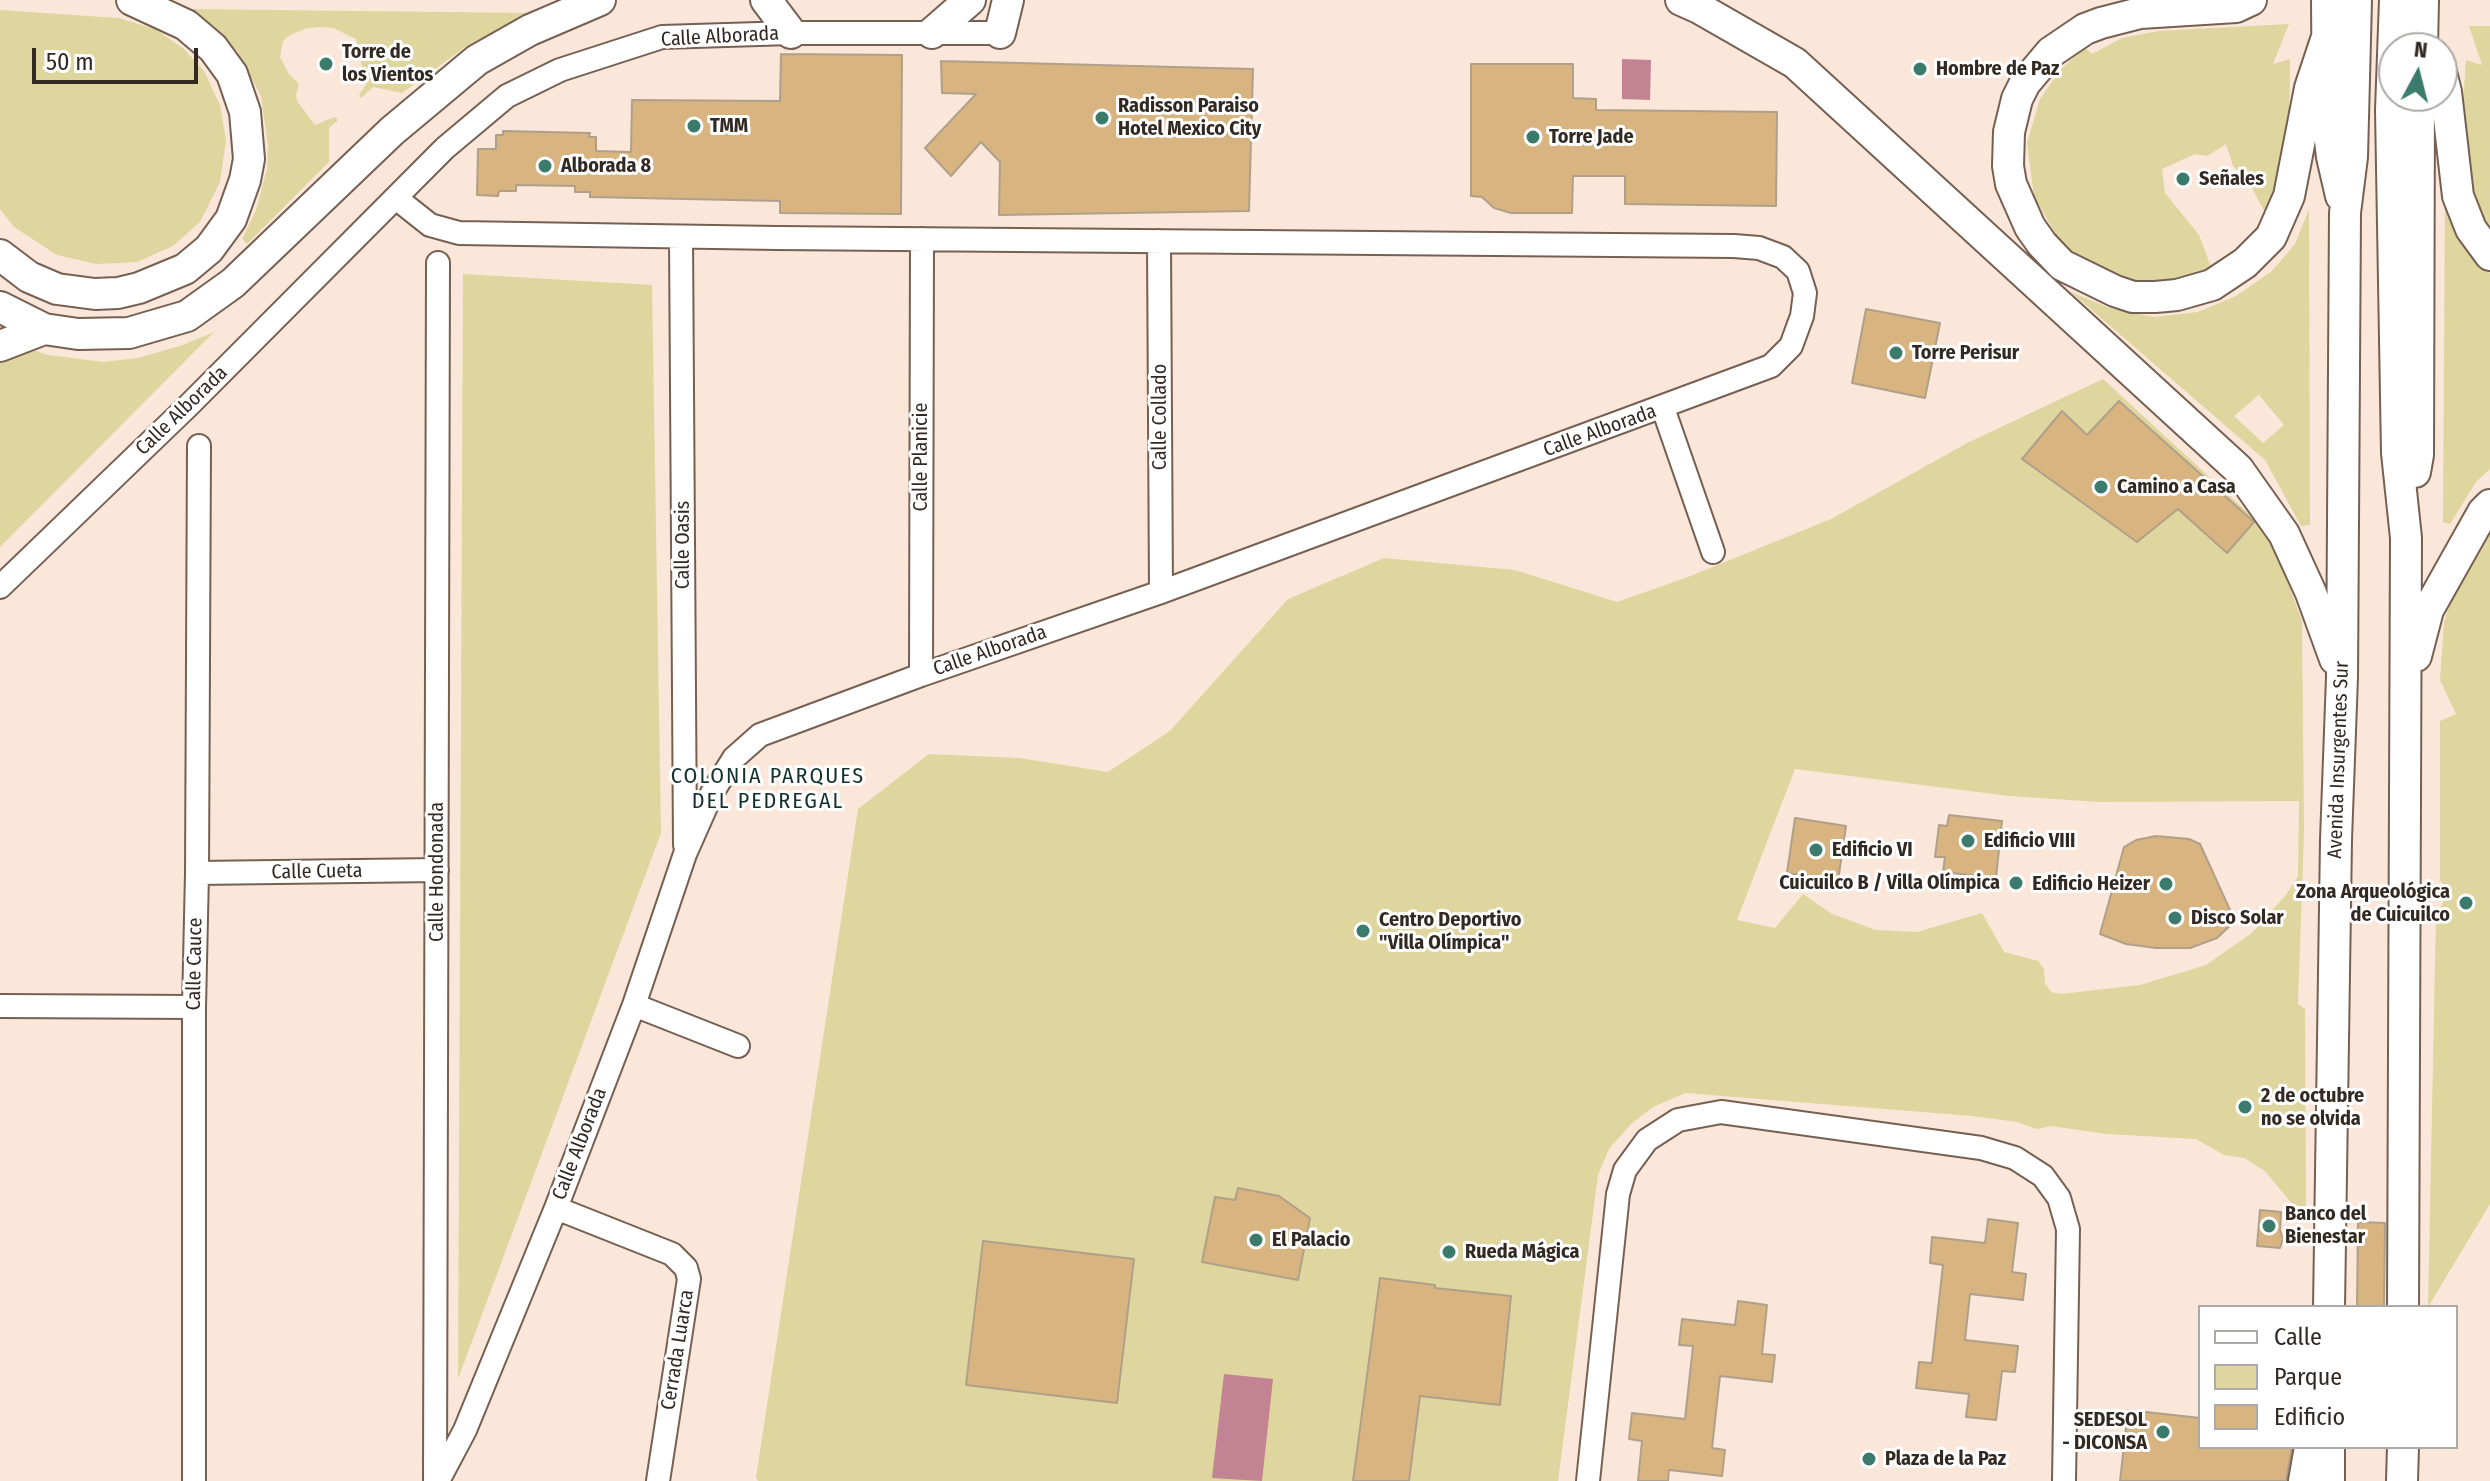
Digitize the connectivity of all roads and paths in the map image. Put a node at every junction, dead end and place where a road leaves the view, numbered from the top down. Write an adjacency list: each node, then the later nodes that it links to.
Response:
1 (132, 0): 24 (main road)
2 (600, 0): 28 (main road)
3 (766, 0): 13 (main road)
4 (970, 0): 14 (main road)
5 (1008, 0): 15 (main road)
6 (1681, 0): 38 (main road)
7 (2251, 0): 16 (main road)
8 (2327, 0): 16 (main road, Avenida Insurgentes Sur)
9 (2356, 0): 20 (main road, Avenida Insurgentes Sur)
10 (2414, 3): 11 (main road); 12 (main road); 33 (main road)
11 (2419, 32)
12 (2427, 32)
13 (791, 33): 14 (street, Calle Alborada); 19 (street, Calle Alborada)
14 (932, 33): 15 (street, Calle Alborada)
15 (1000, 33)
16 (2327, 37): 20 (main road, Avenida Insurgentes Sur)
17 (2419, 112): 33 (main road)
18 (2448, 112): 25 (main road)
19 (396, 198): 21 (street, Calle Alborada); 35 (street, Calle Alborada)
20 (2345, 213): 38 (main road, Avenida Insurgentes Sur)
21 (681, 237): 22 (street, Calle Alborada); 40 (street, Calle Oasis)
22 (922, 239): 23 (street, Calle Alborada); 37 (street, Calle Planicie)
23 (1159, 241): 30 (street, Calle Alborada); 36 (street, Calle Collado)
24 (0, 255)
25 (2490, 255)
26 (438, 263): 41 (street, Calle Hondonada)
27 (0, 307): 28 (main road)
28 (44, 329): 29 (main road)
29 (0, 346)
30 (1663, 408): 34 (street); 36 (street, Calle Alborada)
31 (199, 446): 42 (street, Calle Cauce)
32 (2490, 505): 39 (main road)
33 (2406, 538): 39 (main road)
34 (1713, 552)
35 (0, 587)
36 (1161, 592): 37 (street, Calle Alborada)
37 (921, 675): 40 (street, Calle Alborada)
38 (2342, 677): 48 (main road, Avenida Insurgentes Sur)
39 (2406, 696): 49 (main road)
40 (685, 854): 43 (street, Calle Alborada)
41 (437, 870): 42 (street, Calle Cueta); 54 (street, Calle Hondonada)
42 (197, 873): 45 (street, Calle Cauce)
43 (634, 1005): 46 (street); 47 (street, Calle Alborada)
44 (0, 1006): 45 (street)
45 (194, 1007): 53 (street, Calle Cauce)
46 (738, 1046)
47 (556, 1208): 54 (street, Calle Alborada); 55 (street, Cerrada Luarca)
48 (2329, 1305)
49 (2403, 1305)
50 (2310, 1449): 58 (main road)
51 (2329, 1449): 59 (main road)
52 (2403, 1449): 60 (main road)
53 (194, 1481)
54 (437, 1481)
55 (658, 1481)
56 (1588, 1481): 57 (street)
57 (2064, 1481)
58 (2304, 1481)
59 (2329, 1481)
60 (2402, 1481)

